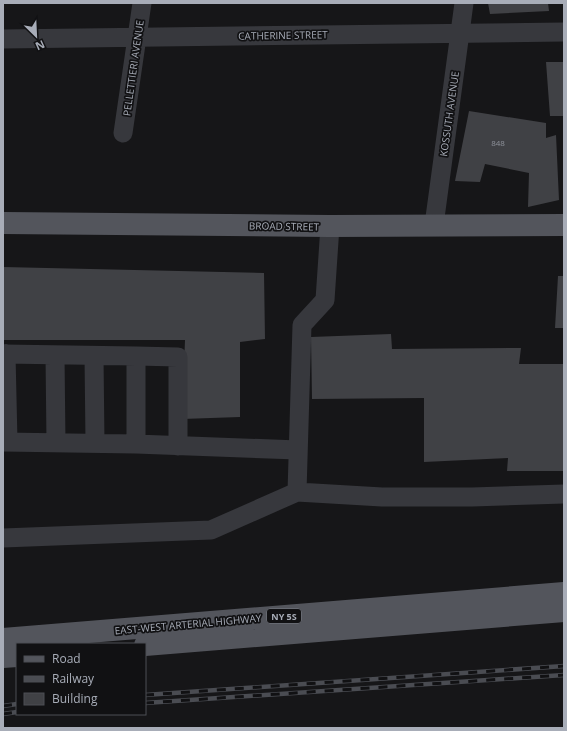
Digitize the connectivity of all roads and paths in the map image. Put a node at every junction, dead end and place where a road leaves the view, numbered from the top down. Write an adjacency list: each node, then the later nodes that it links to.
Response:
1 (142, 3): 5 (street, PELLETTIERI AVENUE)
2 (464, 3): 4 (street, KOSSUTH AVENUE)
3 (564, 32): 4 (street, CATHERINE STREET)
4 (460, 33): 5 (street, CATHERINE STREET); 9 (street, KOSSUTH AVENUE)
5 (138, 38): 6 (street, CATHERINE STREET); 7 (street, PELLETTIERI AVENUE)
6 (3, 40)
7 (123, 133)
8 (3, 223): 10 (main road, BROAD STREET)
9 (434, 225): 10 (main road, BROAD STREET); 11 (main road, BROAD STREET)
10 (330, 226): 21 (street)
11 (564, 226)
12 (5, 354): 13 (street); 16 (street)
13 (55, 355): 14 (street); 17 (street)
14 (94, 356): 15 (street); 18 (street)
15 (136, 356): 19 (street); 20 (street)
16 (5, 442): 17 (street)
17 (56, 443): 18 (street)
18 (95, 443): 19 (street)
19 (136, 444): 20 (street)
20 (178, 446): 21 (street)
21 (298, 450): 22 (street)
22 (297, 492): 23 (street); 24 (street)
23 (564, 494)
24 (3, 538)
25 (564, 594): 27 (main road, EAST-WEST ARTERIAL HIGHWAY / NY 5S)
26 (564, 612): 28 (main road, EAST-WEST ARTERIAL HIGHWAY / NY 5S)
27 (3, 639)
28 (146, 645)
29 (16, 656): 30 (main road)
30 (3, 657)

